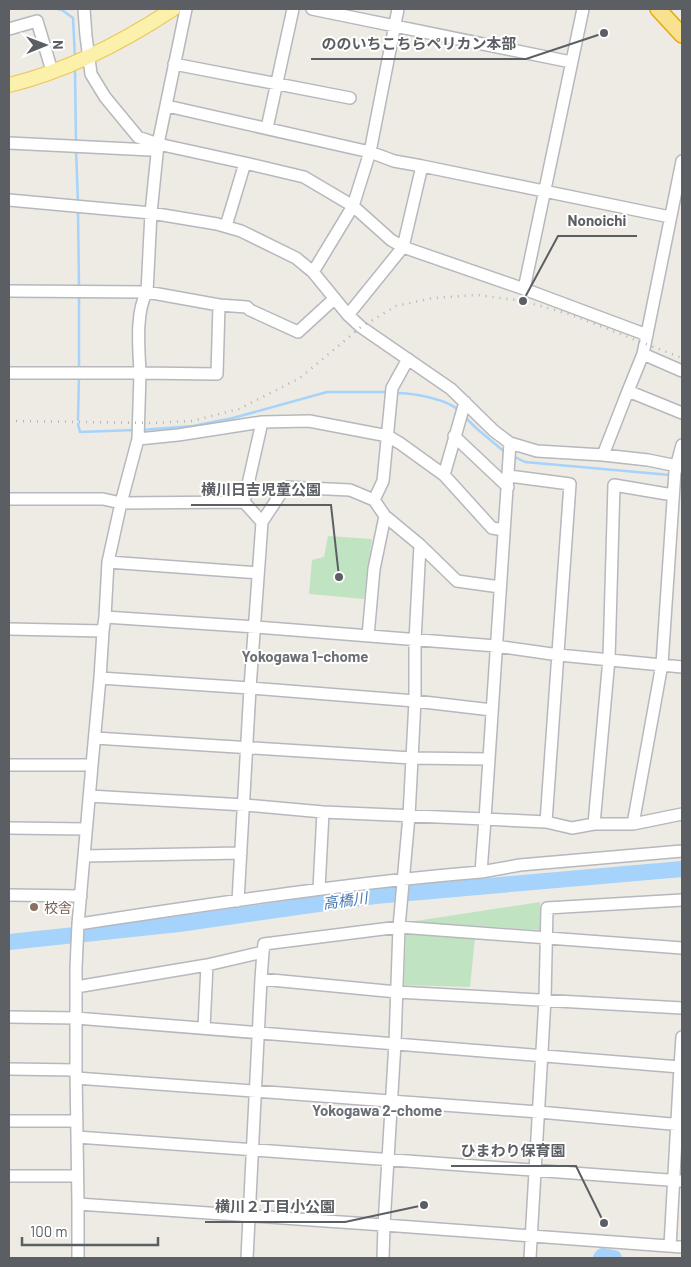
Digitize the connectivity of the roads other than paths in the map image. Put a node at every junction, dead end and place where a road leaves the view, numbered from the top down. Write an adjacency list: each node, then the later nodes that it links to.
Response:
1 (84, 9): 12 (street)
2 (173, 9): 12 (main road)
3 (186, 9): 14 (street)
4 (293, 9): 16 (street)
5 (312, 9): 9 (street)
6 (398, 9): 9 (street)
7 (583, 9): 13 (street)
8 (658, 9): 11 (highway)
9 (394, 26): 13 (street); 23 (street)
10 (9, 29): 15 (street)
11 (682, 36)
12 (79, 60): 15 (main road); 22 (street)
13 (571, 62): 27 (street)
14 (174, 64): 16 (street); 19 (street)
15 (52, 71): 17 (main road)
16 (276, 84): 18 (street); 20 (street)
17 (9, 85)
18 (350, 98)
19 (166, 106): 20 (street); 22 (street)
20 (267, 128): 23 (street)
21 (9, 143): 22 (street)
22 (158, 144): 25 (street); 30 (street)
23 (370, 152): 26 (street); 29 (street)
24 (682, 161): 31 (street)
25 (245, 163): 29 (street); 32 (street)
26 (422, 166): 27 (street); 33 (street)
27 (545, 191): 31 (street); 35 (street)
28 (9, 200): 30 (street)
29 (353, 206): 33 (street); 34 (street)
30 (151, 213): 32 (street); 37 (street)
31 (670, 218): 41 (street)
32 (226, 226): 34 (street)
33 (403, 247): 35 (street); 40 (street)
34 (313, 272): 38 (street)
35 (524, 289): 41 (street)
36 (9, 291): 37 (street)
37 (147, 292): 39 (street); 46 (street)
38 (334, 299): 39 (street); 40 (street)
39 (219, 305): 46 (street)
40 (348, 315): 43 (street)
41 (647, 335): 42 (street)
42 (643, 354): 44 (street); 47 (street)
43 (408, 359): 48 (street); 52 (street)
44 (682, 371)
45 (9, 373): 46 (street)
46 (140, 373): 51 (street)
47 (628, 391): 49 (street); 56 (street)
48 (464, 404): 53 (street); 55 (street)
49 (682, 413)
50 (262, 422): 51 (street); 52 (street); 63 (street)
51 (138, 433): 64 (street)
52 (388, 436): 58 (street); 62 (street)
53 (454, 436): 58 (street); 59 (street)
54 (682, 445): 57 (street)
55 (510, 450): 56 (street); 59 (street)
56 (603, 455): 57 (street)
57 (677, 471): 60 (street)
58 (444, 475): 67 (street)
59 (508, 482): 67 (street); 79 (street)
60 (673, 494): 80 (street); 81 (street)
61 (9, 499): 64 (street)
62 (374, 500): 65 (street); 66 (street)
63 (244, 502): 64 (street); 66 (street)
64 (121, 503): 69 (street)
65 (385, 516): 68 (street); 76 (street)
66 (262, 522): 70 (street)
67 (504, 530): 71 (street)
68 (420, 545): 71 (street); 77 (street)
69 (108, 562): 70 (street); 72 (street)
70 (258, 573): 73 (street)
71 (500, 587): 78 (street)
72 (105, 617): 73 (street); 75 (street)
73 (256, 627): 76 (street); 84 (street)
74 (9, 629): 75 (street)
75 (103, 631): 83 (street)
76 (368, 636): 77 (street)
77 (415, 641): 78 (street); 85 (street)
78 (496, 646): 79 (street); 86 (street)
79 (559, 655): 80 (street); 99 (street)
80 (609, 660): 81 (street); 100 (street)
81 (662, 664): 82 (street); 101 (street)
82 (682, 667)
83 (100, 678): 84 (street); 87 (street)
84 (250, 688): 85 (street); 88 (street)
85 (415, 701): 86 (street); 89 (street)
86 (492, 710): 90 (street)
87 (95, 738): 88 (street); 92 (street)
88 (247, 747): 89 (street); 94 (street)
89 (411, 758): 90 (street); 97 (street)
90 (488, 759): 98 (street)
91 (9, 764): 92 (street)
92 (92, 765): 93 (street)
93 (89, 796): 94 (street); 103 (street)
94 (245, 805): 95 (street); 105 (street)
95 (323, 812): 97 (street); 109 (street)
96 (682, 814): 101 (street)
97 (409, 816): 98 (street); 108 (street)
98 (484, 819): 99 (street); 107 (street)
99 (546, 822): 100 (street)
100 (594, 824): 101 (street)
101 (633, 824)
102 (9, 828): 103 (street)
103 (86, 829): 106 (street)
104 (682, 851): 107 (street)
105 (241, 853): 106 (street); 113 (street)
106 (84, 856): 111 (street)
107 (481, 872): 108 (street)
108 (402, 878): 109 (street); 114 (street)
109 (319, 889): 113 (street)
110 (9, 895): 111 (street)
111 (80, 896): 115 (street)
112 (682, 900): 116 (street)
113 (238, 901): 115 (street)
114 (399, 923): 116 (street); 118 (street); 122 (street)
115 (78, 924): 121 (street)
116 (546, 937): 117 (street); 123 (street)
117 (682, 948)
118 (262, 952): 119 (street); 120 (street)
119 (207, 965): 121 (street); 127 (street)
120 (261, 979): 122 (street); 128 (street)
121 (76, 987): 126 (street)
122 (397, 992): 123 (street); 130 (street)
123 (545, 999): 124 (street); 131 (street)
124 (682, 1008)
125 (9, 1017): 126 (street)
126 (76, 1018): 127 (street); 134 (street)
127 (204, 1028): 128 (street)
128 (257, 1032): 130 (street); 135 (street)
129 (682, 1036): 132 (street)
130 (395, 1043): 131 (street); 136 (street)
131 (541, 1056): 132 (street); 137 (street)
132 (681, 1068): 140 (street)
133 (9, 1069): 134 (street)
134 (76, 1074): 135 (street); 139 (street)
135 (255, 1092): 136 (street); 142 (street)
136 (390, 1102): 137 (street); 143 (street)
137 (539, 1112): 140 (street); 144 (street)
138 (9, 1121): 139 (street)
139 (77, 1121): 141 (street)
140 (679, 1125): 147 (street)
141 (77, 1137): 142 (street); 146 (street)
142 (252, 1149): 143 (street); 149 (street)
143 (388, 1160): 144 (street); 150 (street)
144 (535, 1170): 147 (street); 151 (street)
145 (9, 1176): 146 (street)
146 (77, 1176): 148 (street)
147 (678, 1181): 152 (street)
148 (78, 1204): 149 (street); 154 (street)
149 (249, 1215): 150 (street); 155 (street)
150 (384, 1225): 151 (street); 156 (street)
151 (532, 1236): 152 (street); 157 (street)
152 (670, 1246): 153 (street)
153 (682, 1247)
154 (78, 1258)
155 (247, 1258)
156 (383, 1258)
157 (530, 1258)

